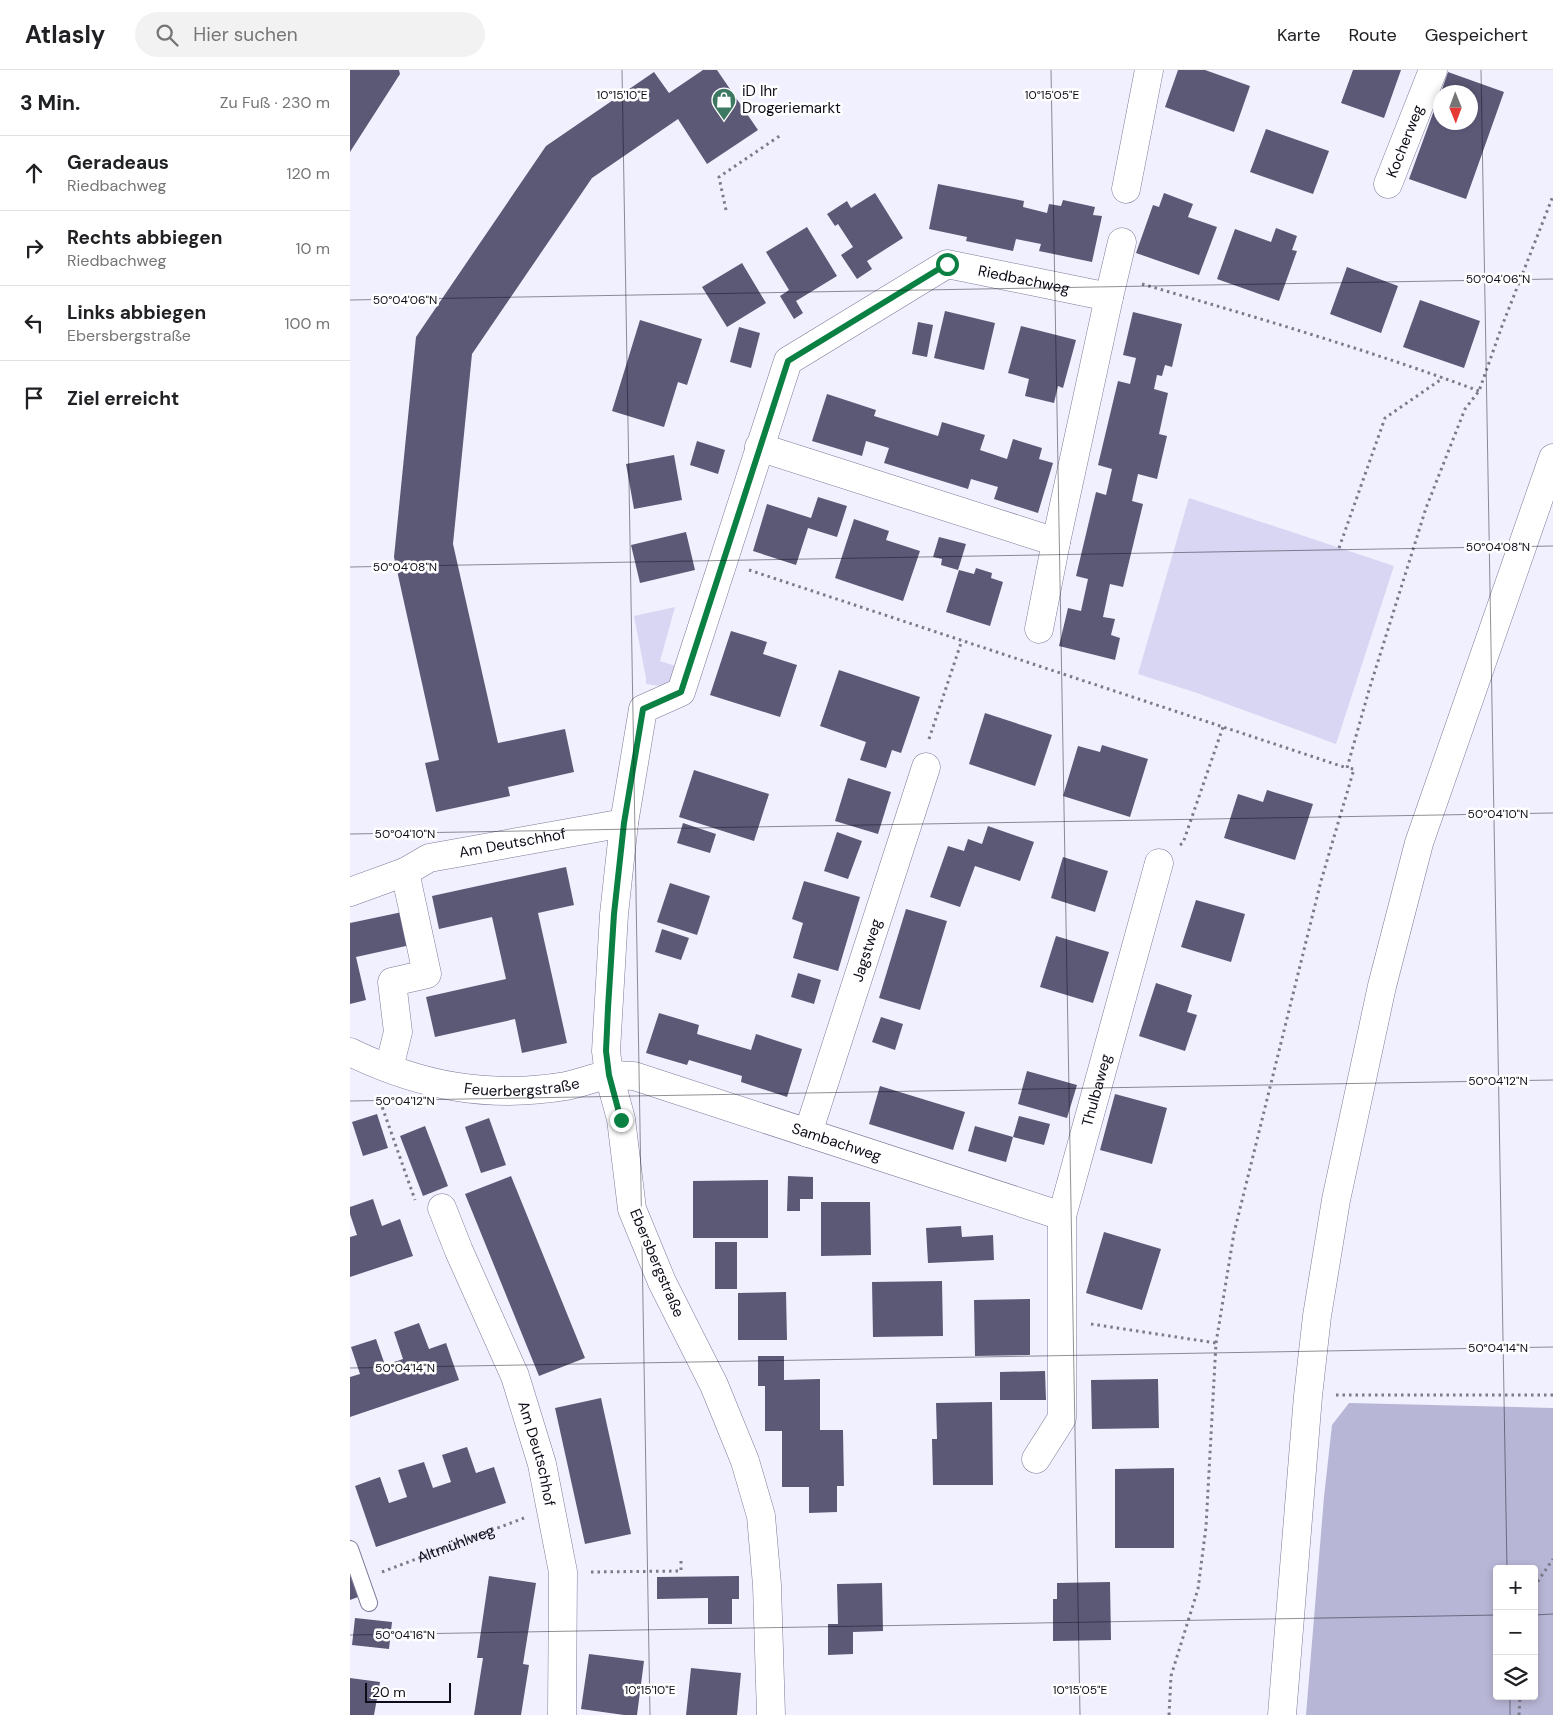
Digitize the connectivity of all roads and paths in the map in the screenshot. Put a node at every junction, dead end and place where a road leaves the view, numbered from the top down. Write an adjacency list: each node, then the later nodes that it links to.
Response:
1 (1149, 70): 5 (street)
2 (1433, 70): 4 (street, Kocherweg)
3 (781, 135): 7 (path)
4 (1388, 184)
5 (1126, 188)
6 (1553, 196): 11 (path)
7 (726, 210)
8 (1122, 242): 9 (street)
9 (1112, 286): 10 (path); 12 (street, Riedbachweg); 14 (street)
10 (1443, 378): 11 (path); 15 (path)
11 (1479, 391): 22 (path)
12 (759, 447): 14 (street); 16 (street, Riedbachweg)
13 (1553, 458): 35 (street)
14 (1056, 542): 17 (street)
15 (1338, 548)
16 (722, 561): 18 (path); 19 (street, Riedbachweg)
17 (1038, 629)
18 (962, 640): 20 (path); 21 (path)
19 (643, 709): 23 (street, Ebersbergstraße)
20 (1224, 727): 22 (path); 24 (path)
21 (926, 766): 30 (street, Jagstweg)
22 (1347, 768): 34 (path)
23 (624, 823): 25 (street, Am Deutschhof); 29 (street, Ebersbergstraße)
24 (1159, 863): 32 (street, Thulbaweg)
25 (405, 872): 26 (street, Am Deutschhof); 28 (street)
26 (350, 892)
27 (350, 1052): 28 (street, Feuerbergstraße)
28 (389, 1068): 29 (street, Feuerbergstraße); 31 (path)
29 (609, 1075): 30 (street, Sambachweg); 48 (street, Ebersbergstraße)
30 (808, 1133): 32 (street, Sambachweg)
31 (442, 1208): 38 (street, Am Deutschhof)
32 (1062, 1216): 33 (street, Thulbaweg)
33 (1063, 1320): 34 (path); 37 (street, Thulbaweg)
34 (1216, 1343): 49 (path)
35 (1308, 1396): 36 (path); 50 (street)
36 (1553, 1396)
37 (1036, 1459)
38 (552, 1508): 42 (street, Am Deutschhof); 43 (path, Altmühlweg)
39 (350, 1549): 43 (lane)
40 (681, 1559): 42 (path)
41 (1553, 1559): 44 (path)
42 (563, 1572): 47 (street, Am Deutschhof)
43 (360, 1580): 45 (lane)
44 (1538, 1581)
45 (369, 1603)
46 (1520, 1700): 51 (path)
47 (562, 1715)
48 (771, 1715)
49 (1169, 1715)
50 (1282, 1715)
51 (1519, 1715)

